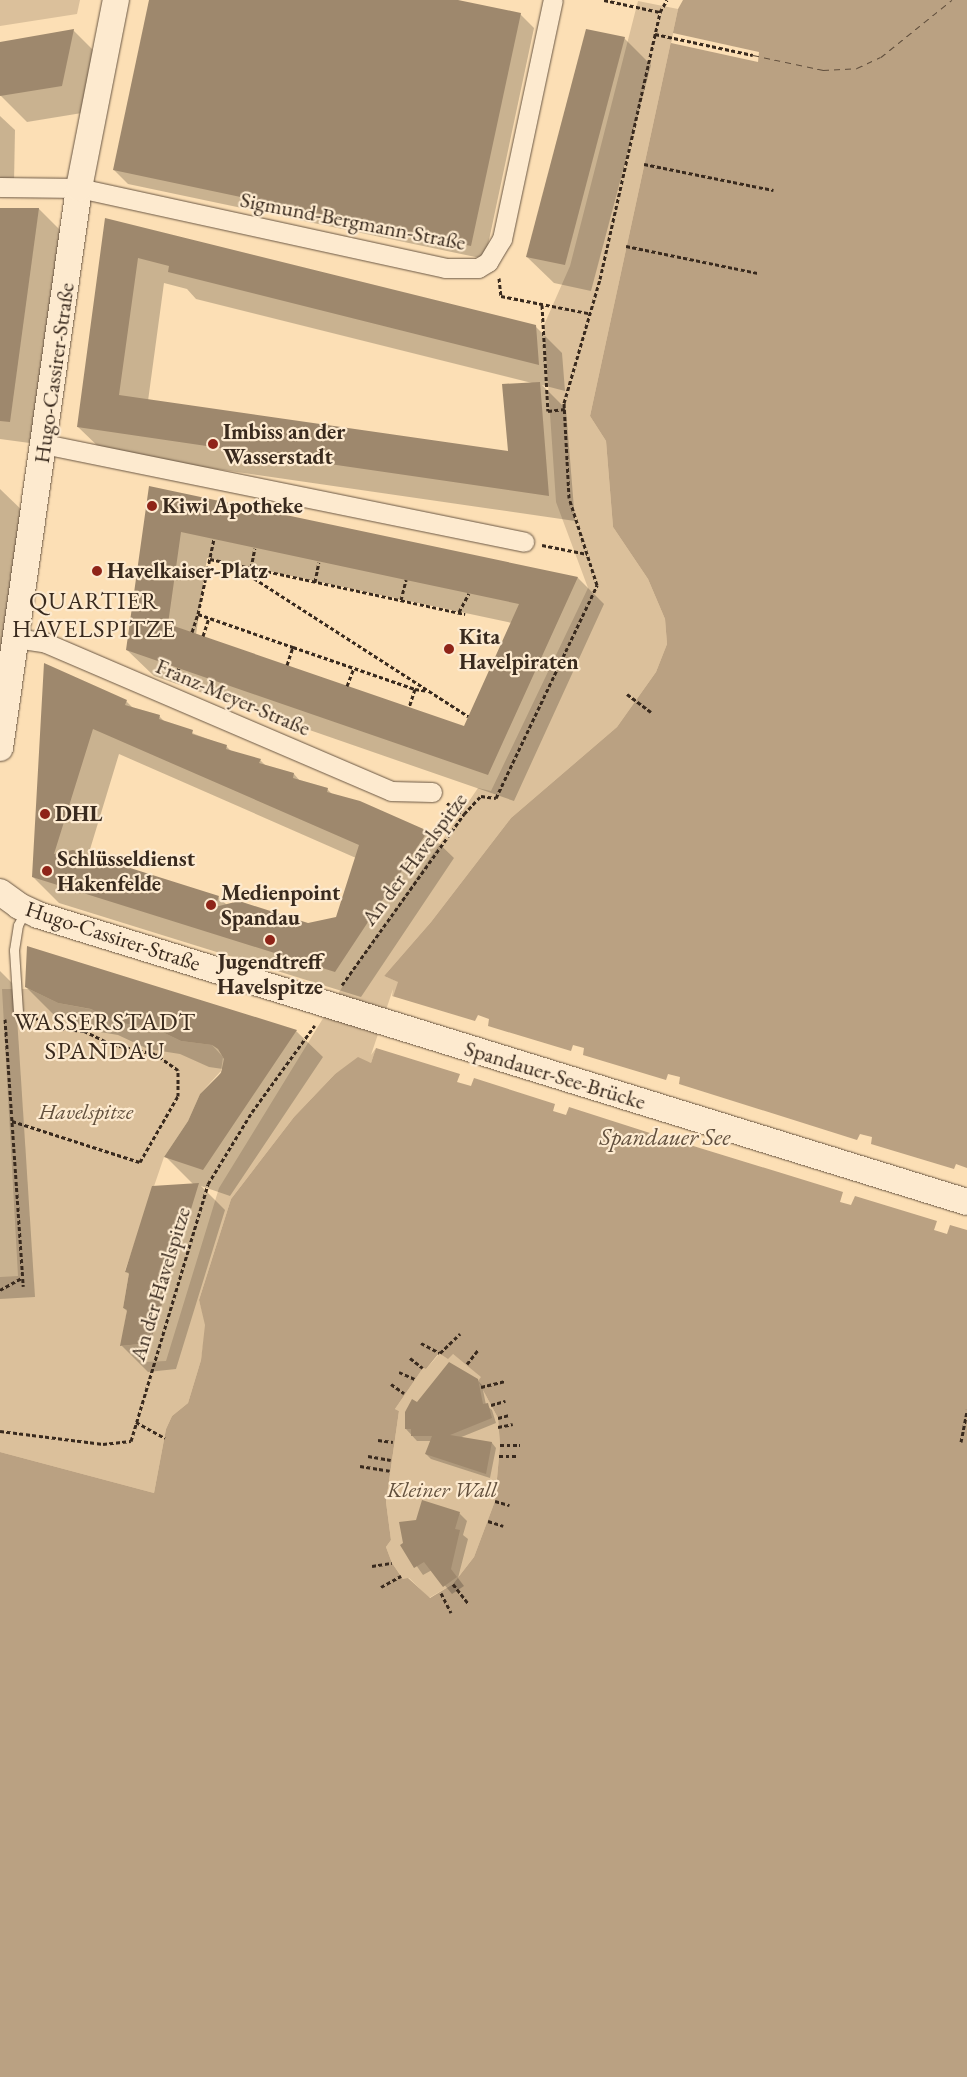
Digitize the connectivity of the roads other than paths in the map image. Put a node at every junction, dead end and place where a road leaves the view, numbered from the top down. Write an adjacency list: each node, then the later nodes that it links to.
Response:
1 (116, 0): 4 (street, Hugo-Cassirer-Straße)
2 (553, 0): 4 (street, Sigmund-Bergmann-Straße)
3 (0, 188): 4 (street, Sigmund-Bergmann-Straße)
4 (78, 188): 5 (street, Hugo-Cassirer-Straße)
5 (44, 444): 6 (street); 7 (street, Hugo-Cassirer-Straße)
6 (524, 542)
7 (16, 638): 8 (street, Hugo-Cassirer-Straße); 9 (street, Franz-Meyer-Straße)
8 (0, 748)
9 (432, 792)
10 (0, 892): 11 (street, Hugo-Cassirer-Straße)
11 (26, 910): 12 (lane); 13 (street, Hugo-Cassirer-Straße)
12 (18, 1012)
13 (373, 1018): 14 (street, Spandauer-See-Brücke)
14 (967, 1202)

